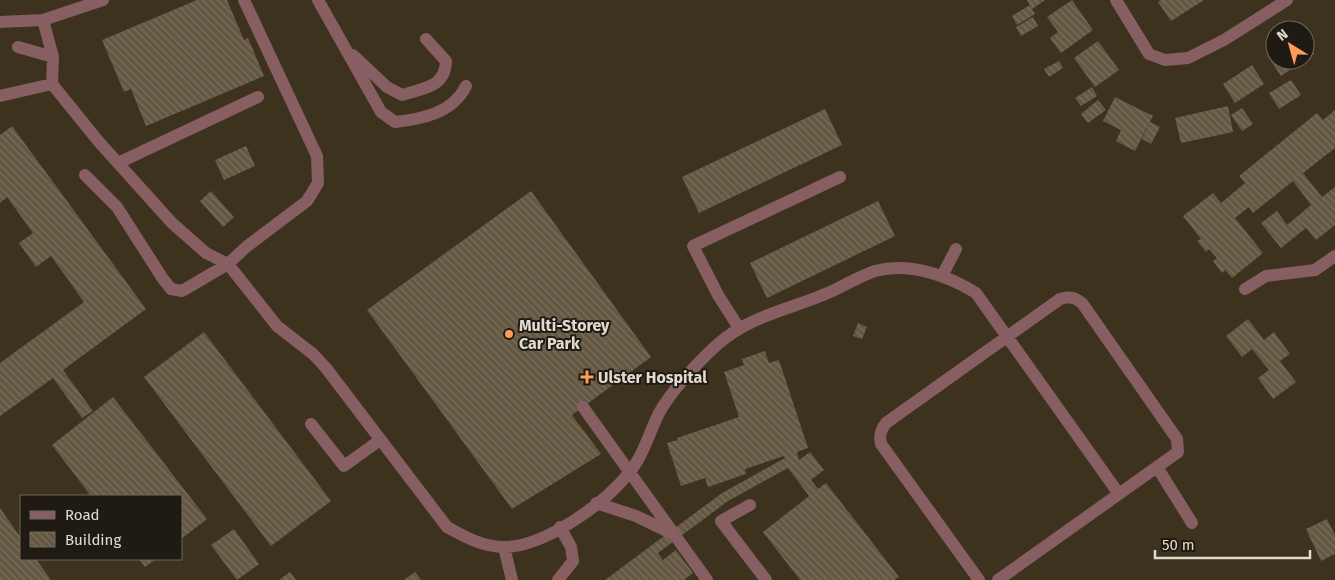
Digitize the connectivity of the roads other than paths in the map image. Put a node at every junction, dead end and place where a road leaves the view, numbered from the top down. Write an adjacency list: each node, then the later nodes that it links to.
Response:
1 (103, 0): 6 (street)
2 (244, 0): 21 (street)
3 (318, 0): 9 (street)
4 (1116, 0): 5 (street)
5 (1287, 0)
6 (43, 20): 7 (street); 11 (street)
7 (0, 22)
8 (426, 39): 9 (street)
9 (342, 44): 13 (street)
10 (18, 48): 11 (street)
11 (53, 57): 12 (street)
12 (52, 84): 14 (street); 16 (street)
13 (466, 86)
14 (0, 96)
15 (258, 96): 16 (street)
16 (118, 163): 21 (street)
17 (85, 175): 21 (street)
18 (840, 177): 24 (street)
19 (956, 248): 22 (street)
20 (1335, 256): 23 (street)
21 (228, 264): 28 (street)
22 (942, 276): 24 (street); 25 (street)
23 (1245, 289)
24 (739, 328): 30 (street)
25 (1006, 337): 29 (street); 31 (street); 42 (street)
26 (583, 407): 30 (street)
27 (311, 424): 28 (street)
28 (380, 440): 37 (street)
29 (1157, 467): 31 (street); 34 (street)
30 (629, 473): 32 (street); 36 (street)
31 (1119, 494): 43 (street)
32 (596, 504): 35 (street); 36 (street)
33 (750, 505): 41 (street)
34 (1192, 523)
35 (560, 527): 37 (street); 39 (street)
36 (673, 534): 40 (street)
37 (504, 547): 38 (street)
38 (512, 580)
39 (558, 580)
40 (707, 580)
41 (766, 580)
42 (979, 580)
43 (998, 580)

